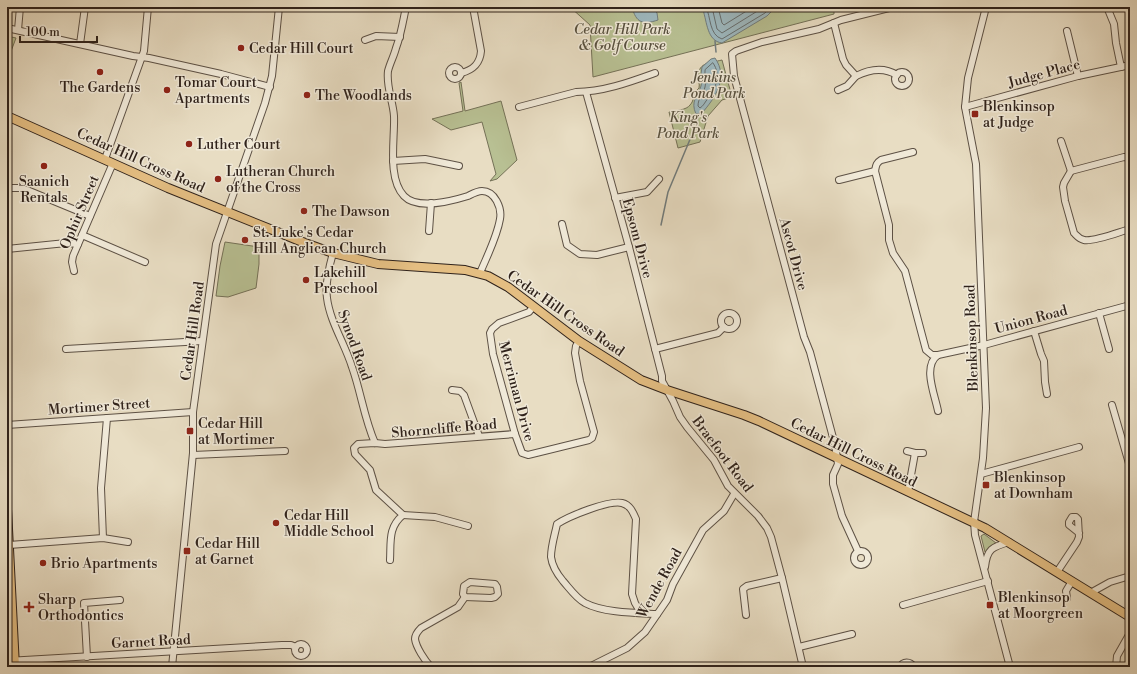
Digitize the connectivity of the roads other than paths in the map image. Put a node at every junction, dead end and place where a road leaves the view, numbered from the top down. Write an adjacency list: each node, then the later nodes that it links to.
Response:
1 (20, 7): 12 (street)
2 (85, 7): 16 (street)
3 (148, 7): 17 (street, Ophir Street)
4 (279, 7): 25 (street, Cedar Hill Road)
5 (406, 7): 14 (street)
6 (473, 7): 20 (street)
7 (893, 7): 10 (street)
8 (986, 7): 29 (street, Blenkinsop Road)
9 (1107, 7): 19 (street)
10 (834, 23): 23 (street); 86 (street, Ascot Drive)
11 (7, 28): 12 (street)
12 (18, 30): 16 (street)
13 (1067, 31): 24 (street)
14 (400, 37): 15 (street); 35 (street)
15 (365, 40)
16 (80, 44): 17 (street)
17 (142, 57): 25 (street); 34 (street, Ophir Street)
18 (1130, 65): 19 (street, Judge Place)
19 (1121, 67): 24 (street, Judge Place)
20 (461, 73)
21 (655, 73): 27 (street)
22 (897, 75): 23 (street)
23 (856, 76): 26 (street)
24 (1078, 76): 29 (street, Judge Place)
25 (270, 87): 44 (street, Cedar Hill Road)
26 (838, 90)
27 (586, 92): 28 (street); 42 (street, Epsom Drive)
28 (519, 107)
29 (965, 107): 64 (street, Blenkinsop Road)
30 (7, 116): 34 (main road, Cedar Hill Cross Road)
31 (1061, 141): 38 (street)
32 (913, 152): 37 (street)
33 (1130, 158): 38 (street)
34 (109, 161): 44 (main road, Cedar Hill Cross Road); 45 (street, Ophir Street)
35 (393, 162): 36 (street); 43 (street)
36 (459, 166)
37 (875, 171): 40 (street); 68 (street)
38 (1071, 172): 47 (street)
39 (659, 179): 42 (street)
40 (838, 180)
41 (7, 188): 45 (street)
42 (615, 198): 51 (street, Epsom Drive)
43 (431, 203): 48 (street); 56 (street)
44 (226, 211): 53 (main road, Cedar Hill Cross Road); 62 (street, Cedar Hill Road)
45 (90, 216): 49 (street, Ophir Street)
46 (562, 224): 51 (street)
47 (1130, 229)
48 (429, 231)
49 (82, 235): 50 (street, Ophir Street); 54 (street)
50 (78, 244): 52 (street); 55 (street, Ophir Street)
51 (629, 247): 66 (street, Epsom Drive)
52 (7, 249)
53 (333, 253): 56 (main road, Cedar Hill Cross Road); 79 (street, Synod Road)
54 (145, 262)
55 (74, 271)
56 (480, 273): 58 (main road, Cedar Hill Cross Road)
57 (1130, 305): 59 (street, Union Road)
58 (533, 307): 63 (main road, Cedar Hill Cross Road); 77 (street, Merriman Drive)
59 (1099, 313): 61 (street, Union Road); 67 (street)
60 (724, 327): 66 (street)
61 (1034, 331): 64 (street, Union Road); 71 (street)
62 (202, 341): 65 (street); 74 (street, Cedar Hill Road)
63 (579, 341): 70 (main road, Cedar Hill Cross Road); 77 (street, Merriman Drive)
64 (984, 345): 68 (street, Union Road); 88 (street, Blenkinsop Road)
65 (66, 349)
66 (655, 349): 70 (street, Epsom Drive)
67 (1108, 349)
68 (938, 355): 73 (street)
69 (452, 390): 78 (street)
70 (667, 390): 86 (main road, Cedar Hill Cross Road); 90 (street, Braefoot Road)
71 (1047, 394)
72 (1112, 404): 87 (street)
73 (938, 411)
74 (193, 412): 75 (street, Mortimer Street); 85 (street, Cedar Hill Road)
75 (107, 418): 76 (street, Mortimer Street); 96 (street)
76 (7, 425)
77 (515, 434): 78 (street, Shorncliffe Road)
78 (479, 436): 79 (street, Shorncliffe Road)
79 (376, 443): 92 (street, Shorncliffe Road)
80 (1079, 447): 88 (street)
81 (285, 451): 85 (street)
82 (907, 451): 83 (street)
83 (915, 453): 84 (street); 89 (street)
84 (923, 453)
85 (193, 455): 121 (street, Cedar Hill Road)
86 (837, 458): 89 (main road, Cedar Hill Cross Road); 100 (street)
87 (1130, 467)
88 (981, 474): 93 (street, Blenkinsop Road)
89 (908, 492): 93 (main road, Cedar Hill Cross Road)
90 (734, 494): 105 (street, Braefoot Road); 114 (street, Wende Road)
91 (7, 509): 99 (main road)
92 (403, 515): 94 (street); 101 (street)
93 (974, 522): 98 (main road, Cedar Hill Cross Road); 102 (street, Blenkinsop Road)
94 (468, 526)
95 (1078, 533): 103 (street)
96 (103, 538): 97 (street); 99 (street)
97 (128, 542)
98 (1009, 542): 102 (street); 103 (main road, Cedar Hill Cross Road)
99 (9, 544): 123 (main road)
100 (858, 551)
101 (390, 560)
102 (985, 570): 107 (street, Blenkinsop Road)
103 (1057, 572): 106 (main road, Cedar Hill Cross Road)
104 (1130, 576): 108 (street)
105 (782, 578): 115 (street); 120 (street, Braefoot Road)
106 (1072, 580): 108 (main road, Cedar Hill Cross Road); 110 (street)
107 (988, 581): 112 (street); 130 (street, Blenkinsop Road)
108 (1092, 592): 116 (main road, Cedar Hill Cross Road)
109 (465, 598): 109 (street); 125 (street)
110 (1067, 598)
111 (120, 600): 122 (street)
112 (903, 605)
113 (641, 613): 113 (street); 114 (street)
114 (657, 614): 126 (street, Wende Road)
115 (746, 615)
116 (1130, 617)
117 (1130, 632): 131 (street)
118 (852, 634): 120 (street)
119 (296, 647): 121 (street, Garnet Road)
120 (799, 647): 127 (street, Braefoot Road)
121 (174, 651): 122 (street, Garnet Road); 124 (street, Cedar Hill Road)
122 (87, 657): 123 (street, Garnet Road)
123 (12, 663)
124 (172, 667)
125 (431, 667)
126 (589, 667)
127 (803, 667)
128 (900, 667): 129 (street)
129 (914, 667)
130 (1010, 667)
131 (1116, 667)

